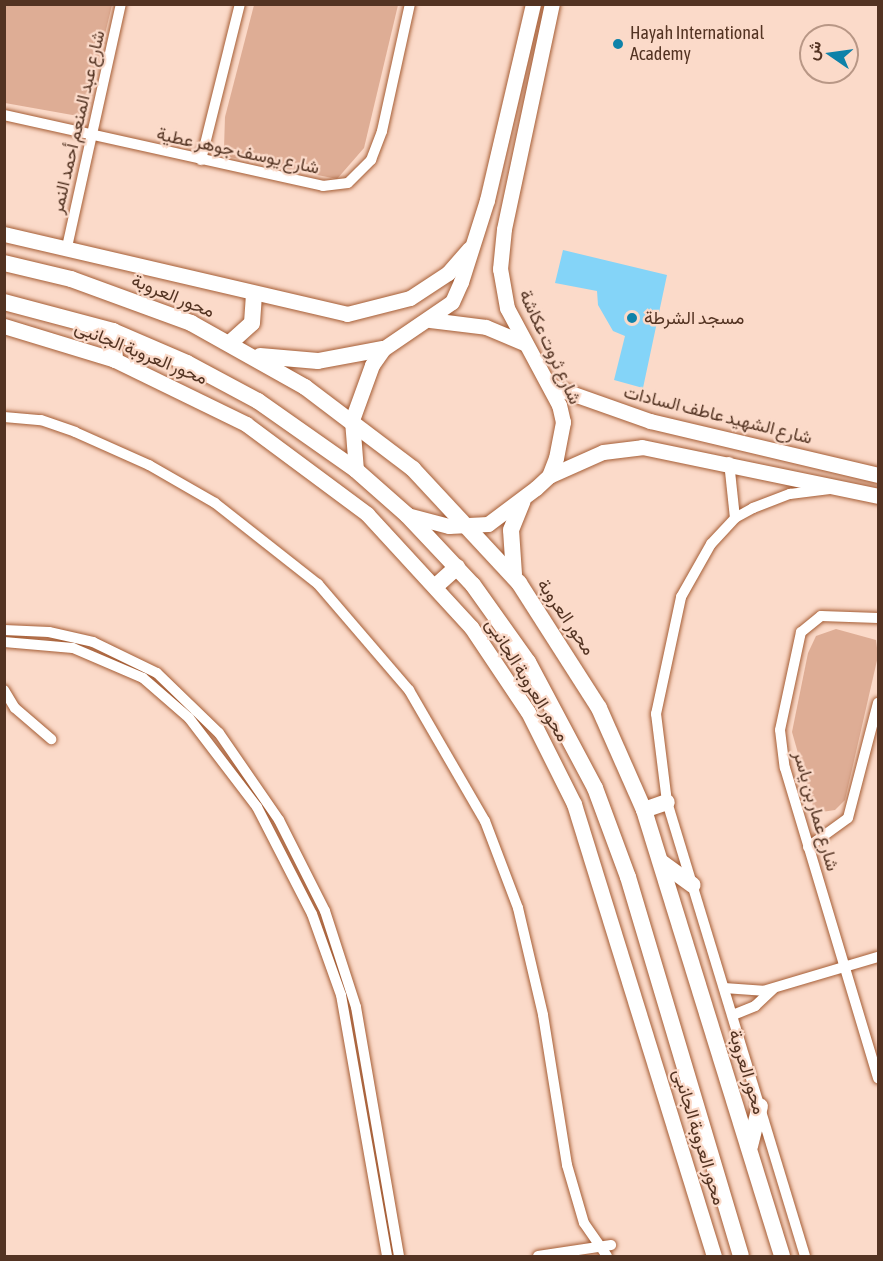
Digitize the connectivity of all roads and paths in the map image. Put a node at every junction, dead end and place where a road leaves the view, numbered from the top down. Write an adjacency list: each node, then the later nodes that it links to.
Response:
1 (121, 4): 7 (street, شارع عبد المنعم أحمد النمر)
2 (240, 4): 8 (street)
3 (410, 4): 8 (street, شارع يوسف جوهر عطية)
4 (533, 4): 10 (street)
5 (552, 4): 21 (street, شارع ثروت عكاشة)
6 (4, 115): 7 (street, شارع يوسف جوهر عطية)
7 (92, 137): 8 (street, شارع يوسف جوهر عطية); 11 (street, شارع عبد المنعم أحمد النمر)
8 (201, 160)
9 (4, 234): 11 (street)
10 (473, 245): 13 (street); 17 (street)
11 (67, 247): 13 (street)
12 (4, 263): 20 (main road, محور العروبة)
13 (254, 295): 20 (main road)
14 (4, 302): 15 (main road)
15 (30, 308): 16 (main road); 19 (main road)
16 (4, 311)
17 (430, 320): 21 (street); 22 (street)
18 (4, 326): 24 (street, محور العروبة الجانبى)
19 (113, 331): 24 (main road); 29 (main road)
20 (231, 342): 23 (main road, محور العروبة)
21 (524, 343): 25 (street, شارع ثروت عكاشة)
22 (383, 349): 23 (main road); 27 (street)
23 (252, 354): 27 (main road, محور العروبة)
24 (115, 360): 40 (street, محور العروبة الجانبى)
25 (551, 386): 30 (street, شارع الشهيد عاطف السادات); 31 (street, شارع ثروت عكاشة)
26 (4, 417): 64 (street)
27 (352, 420): 29 (street); 37 (main road, محور العروبة)
28 (729, 462): 31 (street); 32 (street); 36 (street)
29 (356, 470): 35 (main road)
30 (879, 475)
31 (549, 476): 34 (street)
32 (843, 488): 33 (street); 36 (street)
33 (879, 496)
34 (523, 501): 37 (street); 39 (main road)
35 (407, 515): 37 (street); 38 (main road)
36 (735, 518): 47 (street)
37 (473, 528): 39 (main road, محور العروبة)
38 (457, 567): 40 (main road); 70 (main road)
39 (515, 577): 48 (main road, محور العروبة)
40 (437, 585): 69 (street, محور العروبة الجانبى)
41 (879, 618): 51 (street, شارع عمار بن ياسر)
42 (9, 630): 43 (street); 49 (street)
43 (9, 642): 50 (street)
44 (4, 690): 46 (street)
45 (879, 703): 51 (street)
46 (51, 739)
47 (667, 802): 48 (main road); 53 (street)
48 (644, 810): 52 (main road, محور العروبة)
49 (290, 838): 50 (street); 66 (street)
50 (278, 845): 65 (street)
51 (808, 847): 55 (street, شارع عمار بن ياسر)
52 (661, 862): 53 (main road); 61 (main road, محور العروبة)
53 (693, 885): 56 (street)
54 (877, 958): 55 (street)
55 (845, 969): 57 (street); 59 (street, شارع عمار بن ياسر)
56 (724, 988): 57 (street); 58 (street)
57 (773, 989): 58 (street)
58 (733, 1015): 60 (street)
59 (879, 1077)
60 (760, 1106): 61 (main road); 73 (street)
61 (750, 1147): 62 (main road, محور العروبة)
62 (777, 1240): 71 (main road, محور العروبة); 72 (main road)
63 (611, 1245): 64 (street)
64 (598, 1246): 67 (street); 68 (street)
65 (387, 1257)
66 (399, 1257)
67 (538, 1257)
68 (607, 1257)
69 (714, 1257)
70 (741, 1257)
71 (782, 1257)
72 (793, 1257)
73 (805, 1257)

